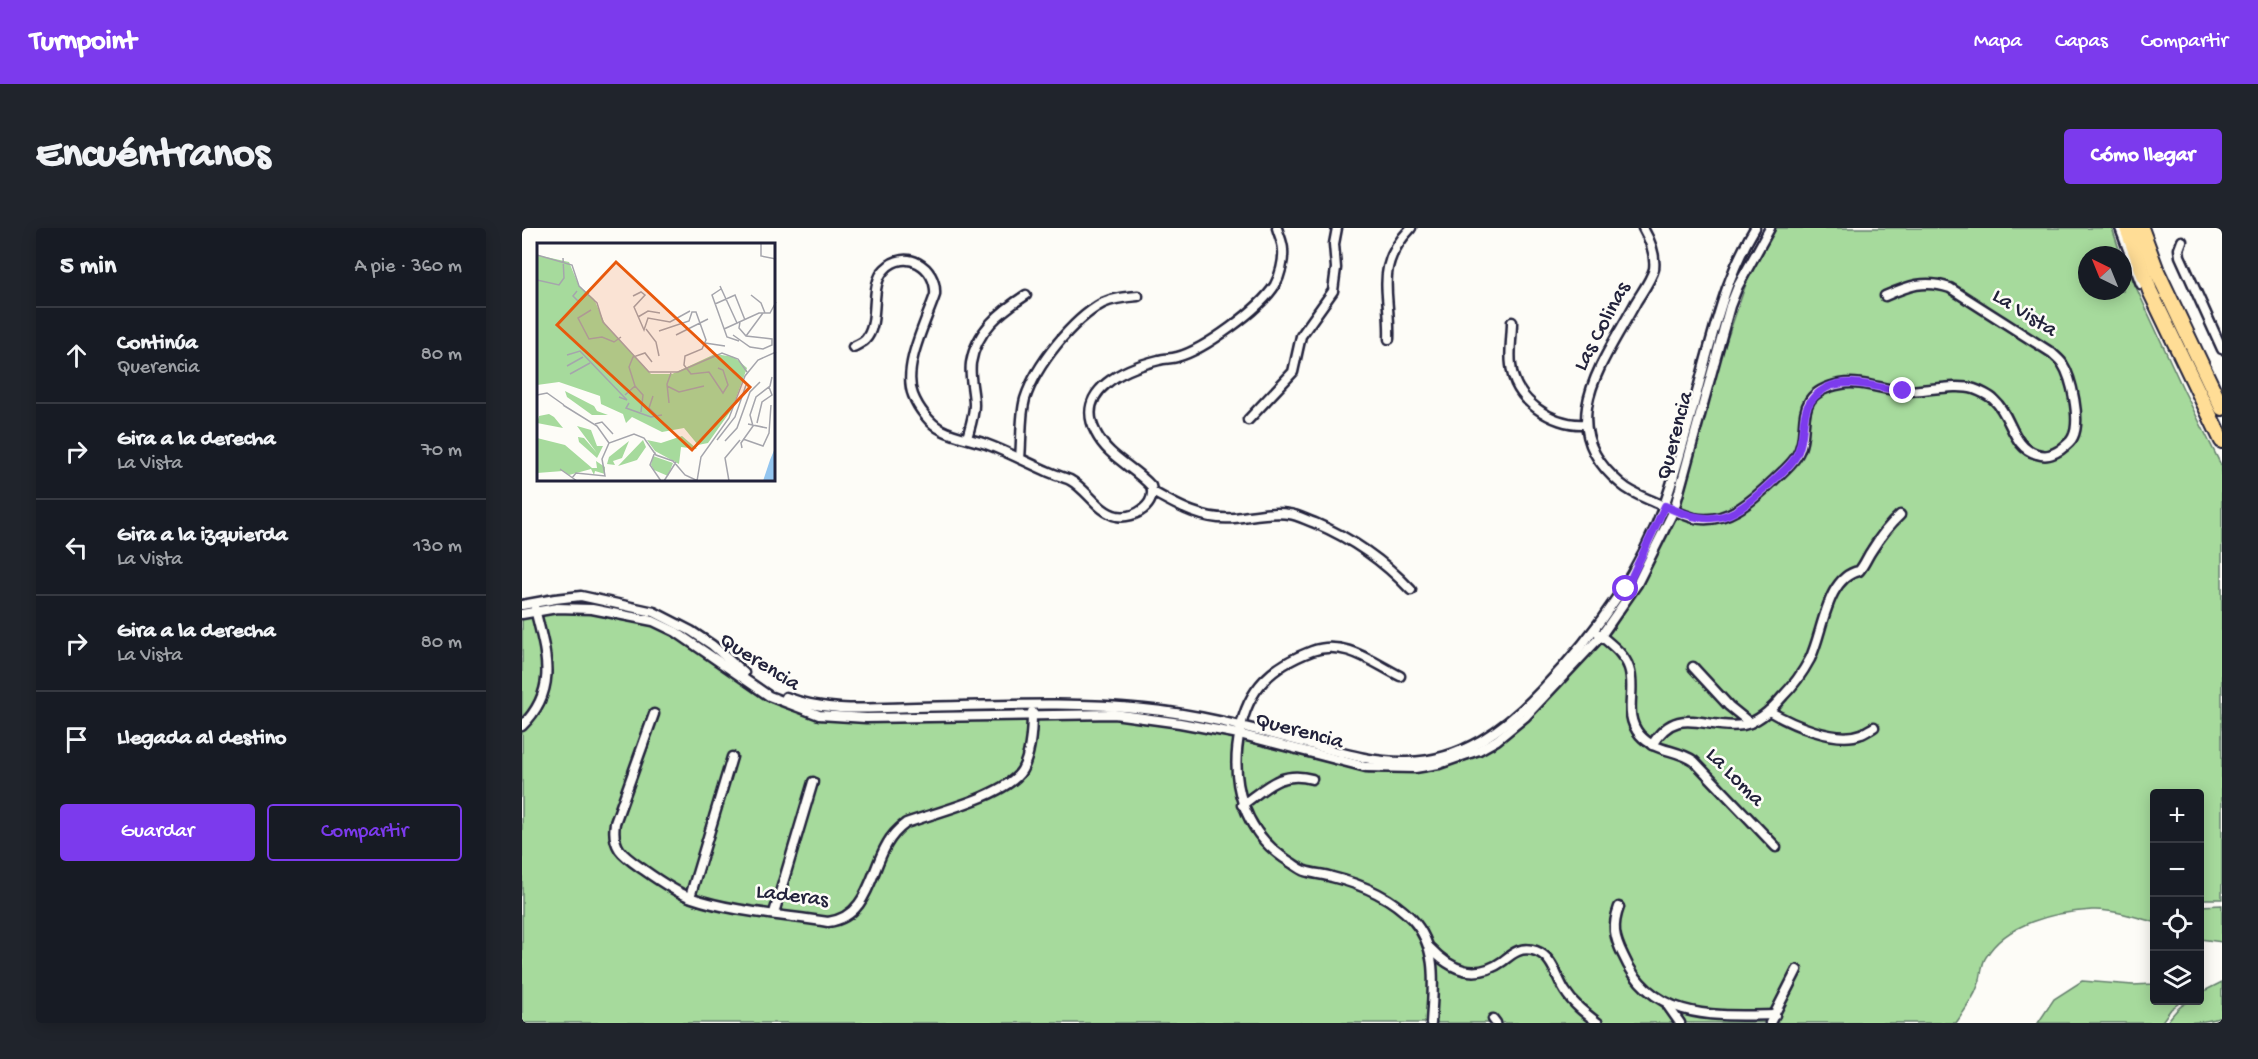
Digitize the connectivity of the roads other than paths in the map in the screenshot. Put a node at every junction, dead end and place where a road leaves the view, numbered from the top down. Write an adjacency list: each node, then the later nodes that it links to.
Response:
1 (1277, 228): 26 (street)
2 (1337, 228): 21 (street)
3 (1411, 228): 16 (street)
4 (1643, 228): 22 (street, Las Colinas)
5 (1755, 228): 19 (street, Querencia)
6 (1770, 228): 19 (street, Querencia)
7 (2120, 228): 14 (street)
8 (2127, 228): 14 (highway)
9 (2139, 228): 20 (highway)
10 (2182, 240): 18 (street)
11 (1026, 295): 23 (street)
12 (1138, 296): 25 (street)
13 (1885, 296): 28 (street, La Vista)
14 (2164, 321): 24 (highway)
15 (1512, 322): 22 (street)
16 (1389, 339)
17 (853, 346): 23 (street)
18 (2222, 349)
19 (1709, 365): 27 (street, Querencia); 28 (street, Querencia)
20 (2222, 408)
21 (1248, 420)
22 (1586, 424): 27 (street, Las Colinas)
23 (967, 438): 25 (street)
24 (2222, 441)
25 (1020, 458): 26 (street)
26 (1153, 492): 31 (street)
27 (1665, 506): 28 (street, Las Colinas); 30 (street); 35 (street, Querencia)
28 (1674, 510): 30 (street, Querencia)
29 (1900, 515): 40 (street)
30 (1648, 565): 35 (street, Querencia)
31 (1411, 590)
32 (522, 606): 33 (street, Querencia)
33 (535, 607): 34 (street, Querencia); 38 (street, Querencia); 38 (street, Querencia); 44 (street)
34 (522, 614)
35 (1597, 632): 46 (street, Querencia); 47 (street, La Loma)
36 (1693, 668): 43 (street)
37 (1400, 676): 46 (street)
38 (770, 693): 39 (street, Querencia); 42 (street, Querencia)
39 (1032, 705): 42 (street, Laderas); 46 (street, Querencia)
40 (1769, 711): 43 (street); 45 (street)
41 (654, 714): 53 (street, Laderas)
42 (1032, 717): 46 (street, Querencia); 55 (street, Laderas)
43 (1750, 723): 47 (street)
44 (522, 726)
45 (1874, 727)
46 (1240, 730): 51 (street)
47 (1652, 745): 52 (street, La Loma)
48 (732, 757): 53 (street)
49 (1312, 779): 51 (street)
50 (813, 782): 55 (street)
51 (1242, 805): 56 (street)
52 (1776, 847)
53 (690, 897): 55 (street, Laderas)
54 (1619, 907): 58 (street)
55 (774, 913)
56 (1429, 947): 60 (street); 61 (street)
57 (1797, 970): 59 (street)
58 (1667, 1005): 59 (street); 62 (street)
59 (1773, 1019)
60 (1431, 1023)
61 (1598, 1023)
62 (1680, 1023)

